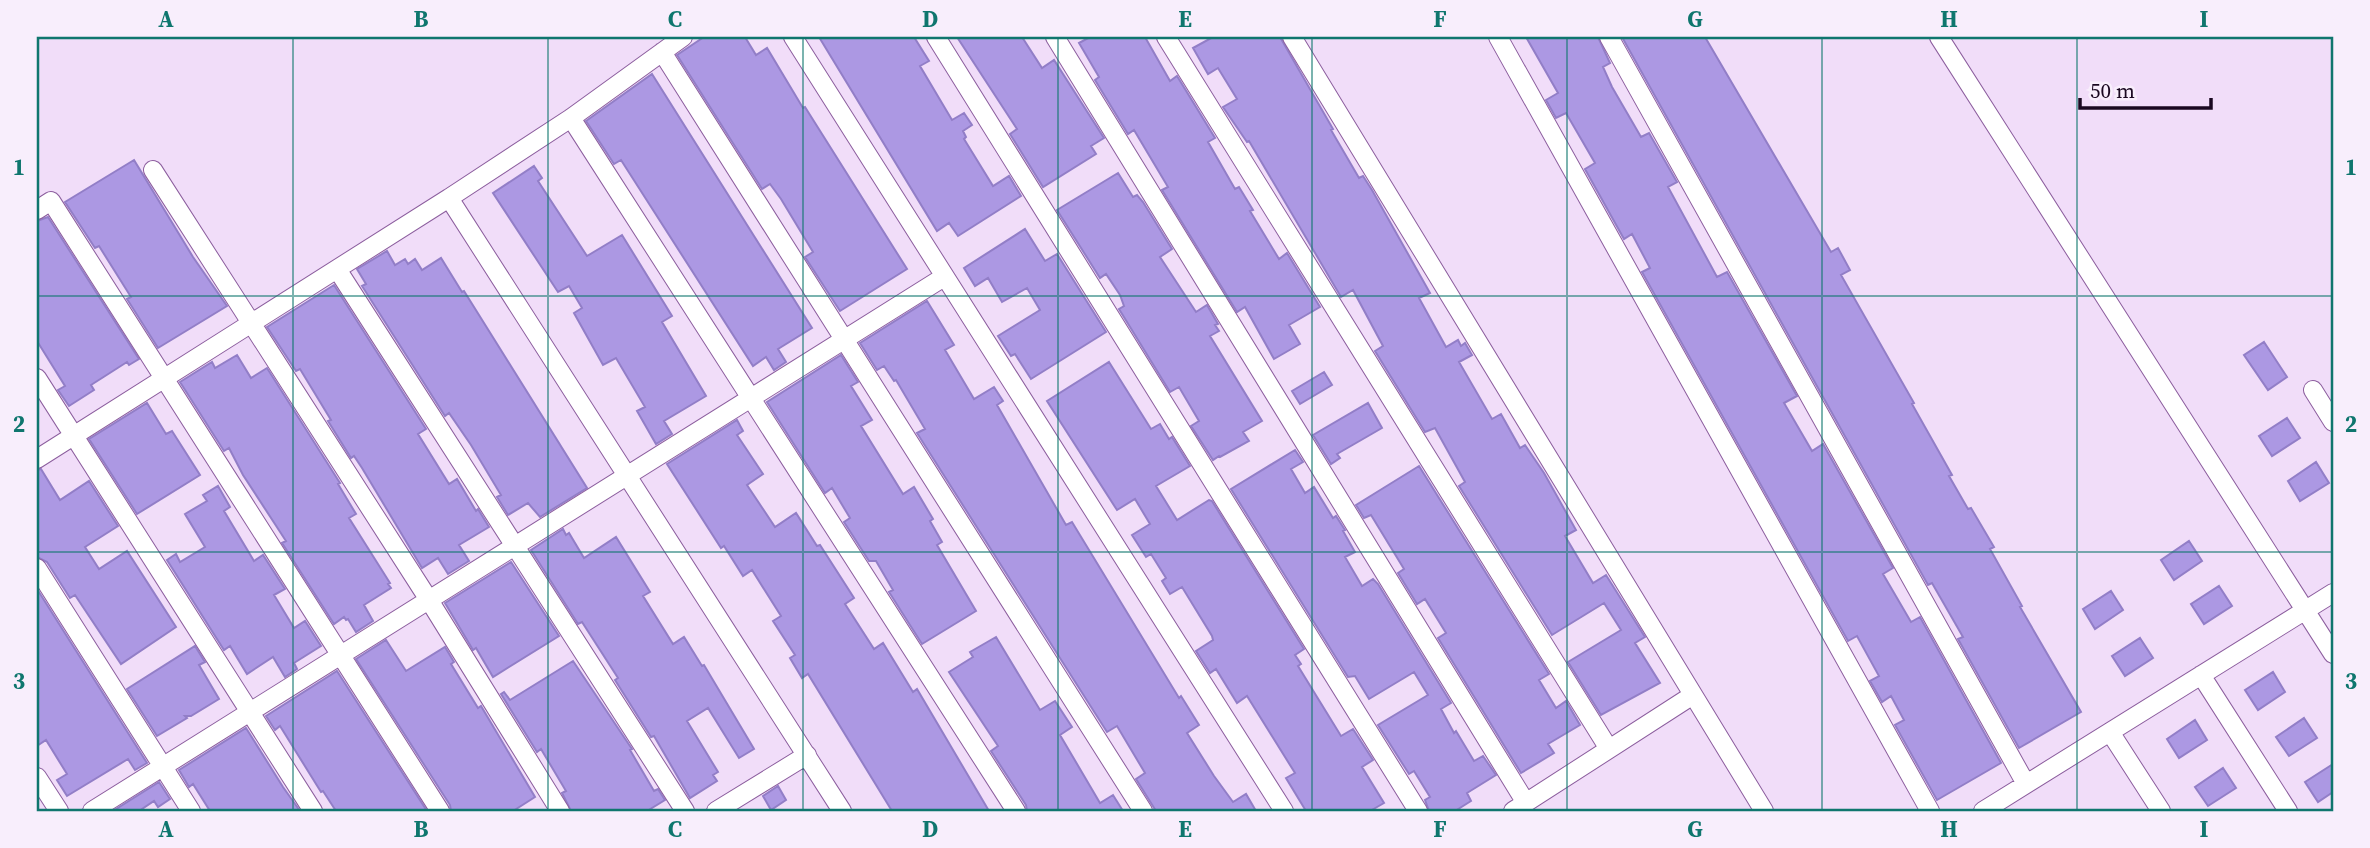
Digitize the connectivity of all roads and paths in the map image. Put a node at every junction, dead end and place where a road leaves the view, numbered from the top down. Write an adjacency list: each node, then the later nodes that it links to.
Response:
1 (683, 37): 10 (street)
2 (793, 37): 16 (street)
3 (936, 37): 56 (street)
4 (1055, 37): 43 (street)
5 (1166, 37): 38 (street)
6 (1292, 37): 35 (street)
7 (1498, 37): 58 (street)
8 (1609, 37): 42 (street)
9 (1939, 37): 31 (street)
10 (662, 52): 11 (street); 18 (street)
11 (571, 118): 13 (street); 22 (street)
12 (153, 170): 17 (street)
13 (449, 198): 15 (street); 26 (street)
14 (37, 210): 20 (street)
15 (337, 269): 17 (street); 27 (street)
16 (944, 277): 18 (street); 55 (street)
17 (251, 323): 20 (street); 30 (street)
18 (845, 339): 22 (street); 54 (street)
19 (37, 378): 24 (street)
20 (163, 378): 24 (street); 33 (street)
21 (2313, 390): 23 (street)
22 (752, 397): 26 (street); 53 (street)
23 (2333, 422)
24 (74, 435): 25 (street); 36 (street)
25 (37, 459)
26 (628, 475): 27 (street); 39 (street)
27 (515, 546): 30 (street); 50 (street)
28 (37, 568): 40 (street)
29 (2333, 593): 31 (street)
30 (429, 600): 33 (street); 49 (street)
31 (2305, 611): 32 (street); 34 (street)
32 (2333, 654)
33 (341, 655): 36 (street); 48 (street)
34 (2201, 675): 37 (street); 61 (street)
35 (1693, 695): 38 (street); 57 (street)
36 (250, 713): 40 (street); 47 (street)
37 (2110, 732): 42 (street); 60 (street)
38 (1609, 749): 43 (street)
39 (807, 755): 51 (street); 52 (street)
40 (163, 766): 45 (street); 46 (street)
41 (37, 777): 44 (street)
42 (2026, 785): 59 (street)
43 (1520, 807)
44 (59, 811)
45 (92, 811)
46 (191, 811)
47 (313, 811)
48 (440, 811)
49 (559, 811)
50 (685, 811)
51 (716, 811)
52 (842, 811)
53 (1016, 811)
54 (1143, 811)
55 (1284, 811)
56 (1418, 811)
57 (1764, 811)
58 (1930, 811)
59 (1983, 811)
60 (2161, 811)
61 (2288, 811)

